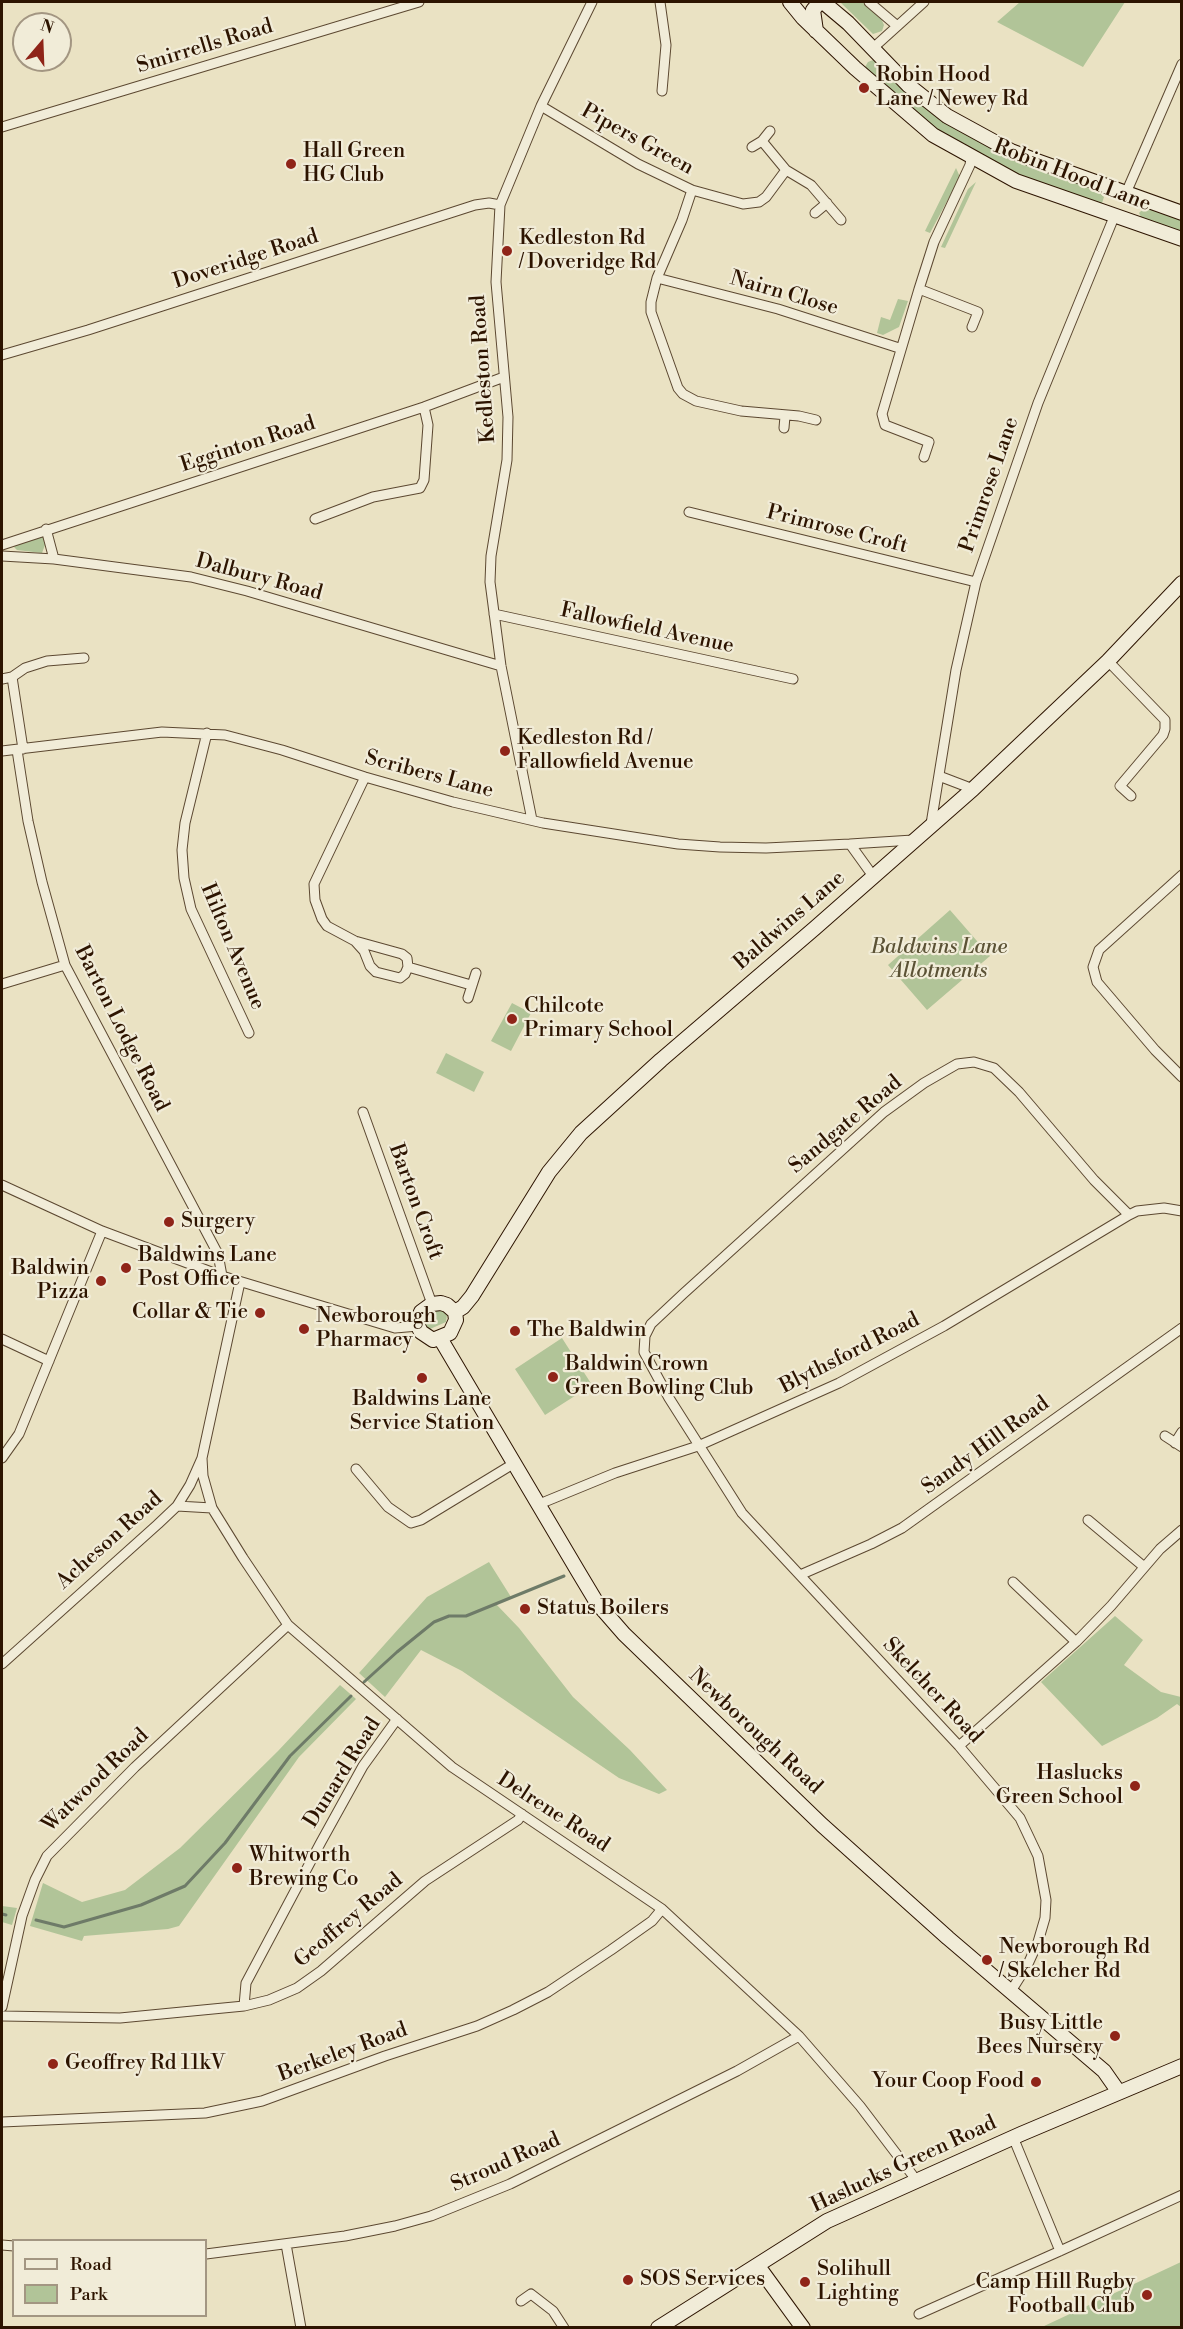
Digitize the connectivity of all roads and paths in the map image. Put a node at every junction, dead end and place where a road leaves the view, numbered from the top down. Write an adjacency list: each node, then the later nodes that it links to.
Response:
1 (419, 2): 14 (street, Smirrells Road)
2 (592, 2): 13 (street, Kedleston Road)
3 (660, 2): 12 (street)
4 (790, 2): 9 (street, Robin Hood Lane)
5 (822, 2): 9 (street); 10 (street, Robin Hood Lane)
6 (869, 2): 8 (street)
7 (924, 2): 8 (street)
8 (896, 25): 10 (street)
9 (816, 31): 18 (street, Robin Hood Lane)
10 (872, 49): 21 (street, Robin Hood Lane)
11 (1182, 64): 21 (street)
12 (662, 91)
13 (541, 106): 20 (street, Pipers Green); 23 (street, Kedleston Road)
14 (2, 127)
15 (770, 131): 16 (street)
16 (762, 141): 17 (street); 19 (street)
17 (752, 147)
18 (971, 158): 26 (street, Robin Hood Lane); 30 (street)
19 (786, 170): 20 (street); 22 (street)
20 (692, 190): 29 (street, Pipers Green)
21 (1126, 193): 25 (street, Robin Hood Lane); 26 (street)
22 (827, 203): 24 (street); 27 (street)
23 (500, 205): 33 (street, Doveridge Road); 34 (street, Kedleston Road)
24 (815, 213)
25 (1182, 213)
26 (1114, 217): 28 (street, Robin Hood Lane); 46 (street, Primrose Lane)
27 (841, 220)
28 (1182, 239)
29 (657, 278): 32 (street, Nairn Close); 36 (street, Pipers Green)
30 (919, 289): 31 (street); 32 (street)
31 (972, 327)
32 (899, 348): 39 (street)
33 (2, 355)
34 (504, 377): 35 (street, Egginton Road); 48 (street, Kedleston Road)
35 (424, 407): 41 (street); 42 (street, Egginton Road)
36 (785, 416): 37 (street, Pipers Green); 38 (street)
37 (816, 420)
38 (784, 428)
39 (924, 457)
40 (689, 513): 46 (street, Primrose Croft)
41 (315, 519)
42 (46, 529): 43 (street, Egginton Road); 45 (street)
43 (2, 544)
44 (2, 556): 45 (street, Dalbury Road)
45 (54, 559): 51 (street, Dalbury Road)
46 (976, 582): 58 (street, Primrose Lane)
47 (1182, 583): 50 (street, Baldwins Lane)
48 (494, 614): 51 (street, Kedleston Road); 54 (street, Fallowfield Avenue)
49 (84, 658): 52 (street)
50 (1108, 661): 60 (street, Baldwins Lane); 61 (street)
51 (501, 666): 62 (street, Kedleston Road)
52 (12, 677): 53 (street); 56 (street, Barton Lodge Road)
53 (2, 679)
54 (793, 679)
55 (207, 733): 56 (street, Scribers Lane); 59 (street, Scribers Lane); 75 (street, Hilton Avenue)
56 (20, 749): 57 (street, Scribers Lane); 69 (street, Barton Lodge Road)
57 (2, 751)
58 (939, 776): 60 (street); 63 (street, Primrose Lane)
59 (365, 777): 62 (street, Scribers Lane); 68 (street)
60 (973, 789): 63 (street, Baldwins Lane)
61 (1131, 796)
62 (532, 820): 65 (street, Scribers Lane)
63 (931, 824): 64 (street, Baldwins Lane)
64 (914, 840): 65 (street, Scribers Lane); 67 (street, Baldwins Lane)
65 (850, 844): 67 (street)
66 (1182, 875): 76 (street)
67 (873, 876): 85 (street, Baldwins Lane)
68 (355, 941): 70 (street); 70 (street)
69 (65, 965): 72 (street); 82 (street, Barton Lodge Road)
70 (408, 967): 73 (street)
71 (476, 973): 73 (street)
72 (2, 984)
73 (471, 985): 74 (street)
74 (468, 999)
75 (249, 1033)
76 (1182, 1077)
77 (363, 1112): 84 (street, Barton Croft)
78 (2, 1185): 81 (street)
79 (1182, 1211): 80 (street)
80 (1129, 1215): 94 (street, Blythsford Road); 94 (street, Sandgate Road)
81 (102, 1230): 82 (street); 90 (street)
82 (222, 1276): 83 (street)
83 (240, 1282): 86 (street); 96 (street, Acheson Road)
84 (432, 1305): 85 (street); 86 (street)
85 (455, 1312): 88 (street)
86 (418, 1326): 88 (street)
87 (1182, 1328): 105 (street, Sandy Hill Road)
88 (440, 1338): 97 (street, Newborough Road)
89 (2, 1339): 90 (street)
90 (49, 1361): 95 (street)
91 (1182, 1432): 93 (street)
92 (1165, 1436): 93 (street)
93 (1178, 1445)
94 (699, 1446): 99 (street, Blythsford Road); 105 (street, Skelcher Road)
95 (2, 1458)
96 (202, 1458): 100 (street, Acheson Road); 101 (street, Delrene Road)
97 (513, 1464): 98 (street); 99 (street, Newborough Road)
98 (356, 1468)
99 (537, 1505): 114 (street, Newborough Road)
100 (177, 1506): 101 (street); 109 (street, Acheson Road)
101 (212, 1508): 107 (street, Delrene Road)
102 (1088, 1520): 104 (street)
103 (1182, 1530): 104 (street)
104 (1143, 1566): 108 (street)
105 (800, 1575): 111 (street, Skelcher Road)
106 (1013, 1582): 108 (street)
107 (288, 1625): 110 (street, Delrene Road); 116 (street, Watwood Road)
108 (1076, 1642): 111 (street)
109 (2, 1664)
110 (397, 1719): 112 (street, Delrene Road); 115 (street, Dunard Road)
111 (959, 1746): 114 (street, Skelcher Road)
112 (522, 1814): 113 (street, Delrene Road); 115 (street, Geoffrey Road)
113 (662, 1909): 118 (street, Delrene Road); 121 (street, Berkeley Road)
114 (1011, 1991): 120 (street, Newborough Road)
115 (244, 2006): 117 (street, Geoffrey Road)
116 (2, 2007)
117 (2, 2016)
118 (799, 2036): 123 (street, Delrene Road); 125 (street, Stroud Road)
119 (1182, 2066): 120 (street, Haslucks Green Road)
120 (1118, 2091): 122 (street, Haslucks Green Road)
121 (2, 2122)
122 (1013, 2137): 123 (street, Haslucks Green Road); 126 (street)
123 (917, 2181): 128 (street, Haslucks Green Road)
124 (1182, 2195): 126 (street)
125 (286, 2244): 127 (street, Stroud Road); 131 (street)
126 (1060, 2251): 130 (street)
127 (207, 2254)
128 (758, 2266): 133 (street, Haslucks Green Road); 134 (street)
129 (521, 2301): 132 (street)
130 (919, 2314)
131 (302, 2328)
132 (564, 2328)
133 (658, 2328)
134 (803, 2328)

